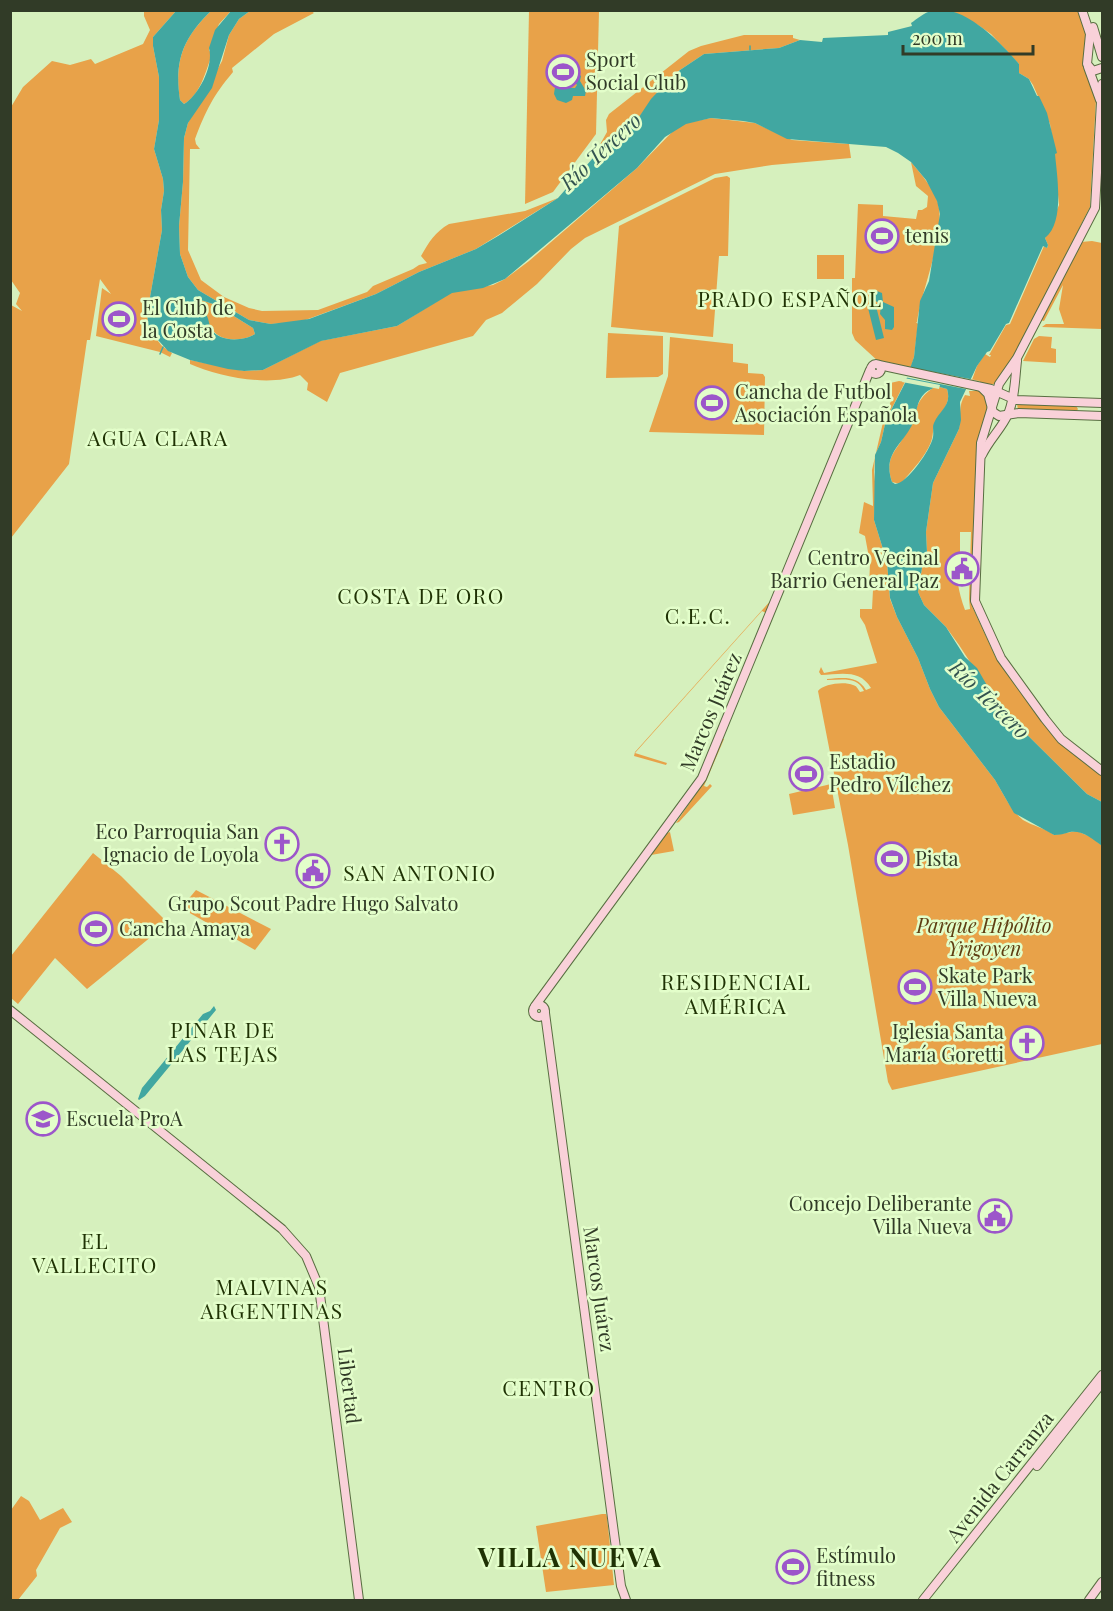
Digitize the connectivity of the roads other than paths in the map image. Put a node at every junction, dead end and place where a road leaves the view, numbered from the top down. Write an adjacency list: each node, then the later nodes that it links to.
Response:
1 (1082, 10): 4 (main road)
2 (1087, 10): 3 (main road)
3 (1102, 56): 4 (main road)
4 (1087, 63): 5 (main road); 7 (main road)
5 (1102, 68)
6 (1102, 84): 7 (main road)
7 (1101, 101): 8 (main road)
8 (1017, 358): 10 (main road); 11 (main road)
9 (979, 386): 10 (main road); 13 (main road); 18 (main road, Marcos Juárez)
10 (998, 387): 11 (main road); 13 (main road)
11 (1013, 398): 12 (main road); 14 (main road)
12 (1102, 403)
13 (991, 408): 14 (main road); 16 (main road)
14 (1008, 415): 15 (main road); 16 (main road)
15 (1102, 416)
16 (981, 459): 17 (main road)
17 (1102, 771)
18 (550, 986): 20 (main road, Marcos Juárez); 20 (main road, Marcos Juárez)
19 (10, 1010): 24 (main road, Libertad)
20 (544, 1013): 25 (main road, Marcos Juárez)
21 (1102, 1375): 26 (main road, Avenida Carranza)
22 (1102, 1383): 27 (main road, Avenida Carranza)
23 (1102, 1582): 28 (main road)
24 (359, 1600)
25 (626, 1600)
26 (923, 1600)
27 (930, 1600)
28 (1089, 1600)

